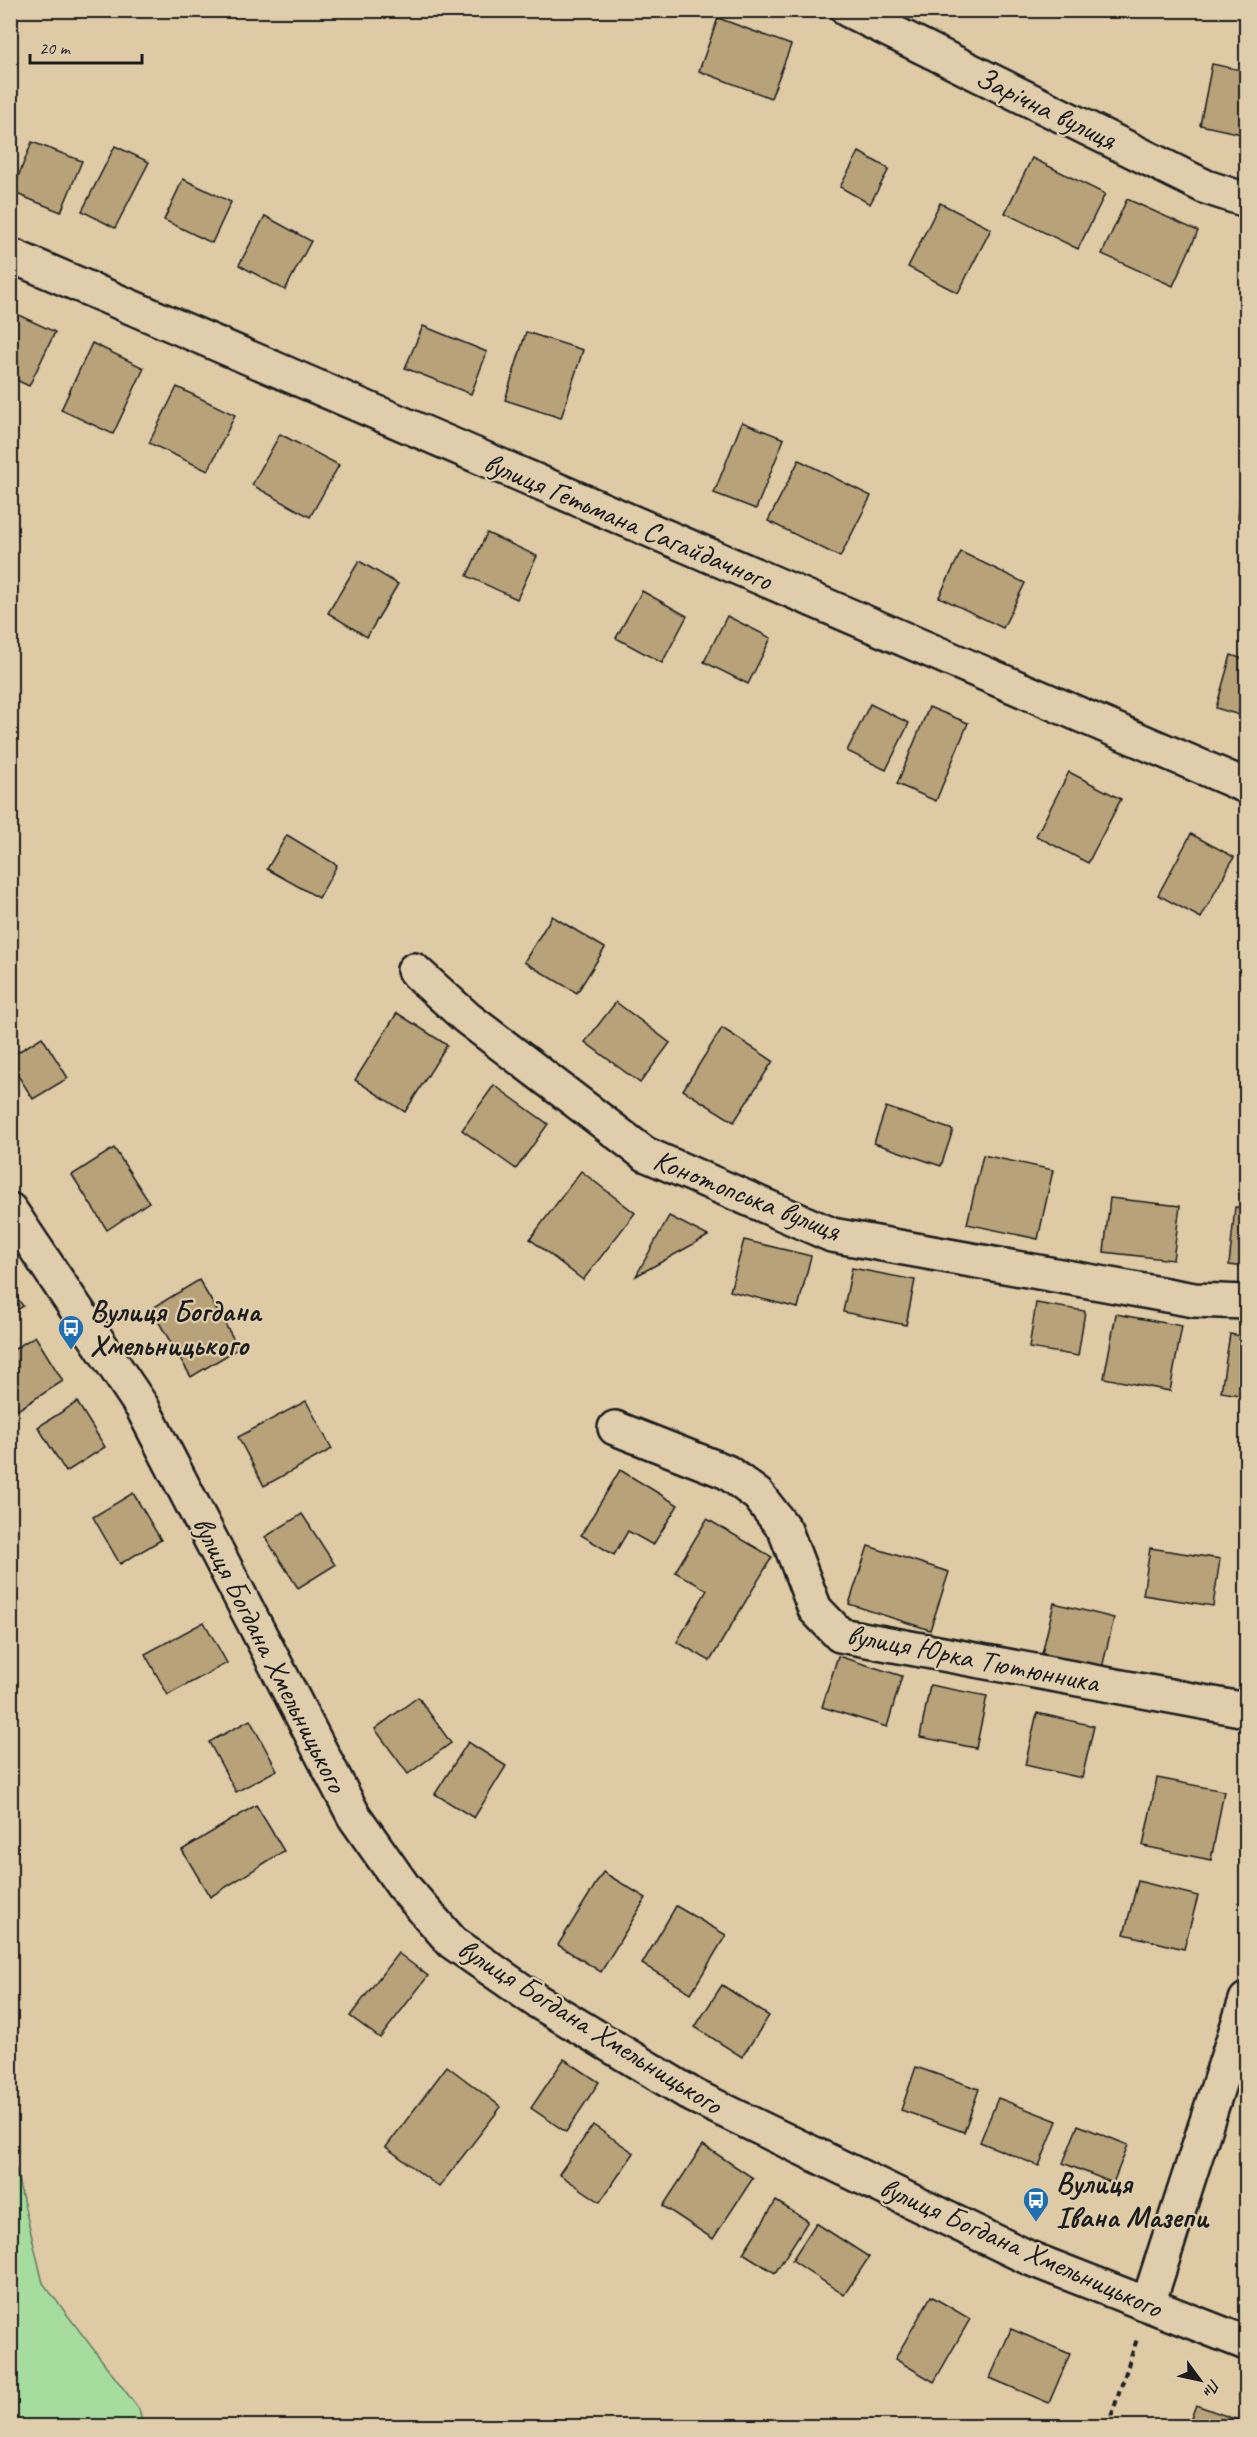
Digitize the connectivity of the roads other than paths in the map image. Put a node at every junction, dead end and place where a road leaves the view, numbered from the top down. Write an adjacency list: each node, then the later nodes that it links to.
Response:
1 (848, 10): 2 (street, Зарічна вулиця)
2 (1246, 200)
3 (10, 255): 4 (street, вулиця Гетьмана Сагайдачного)
4 (1246, 786)
5 (414, 970): 7 (street, Конотопська вулиця)
6 (10, 1210): 11 (street, вулиця Богдана Хмельницького)
7 (1246, 1302)
8 (615, 1428): 9 (street, вулиця Юрка Тютюнника)
9 (1246, 1710)
10 (1246, 2000): 11 (street)
11 (1149, 2304): 12 (street, вулиця Богдана Хмельницького)
12 (1246, 2343)

